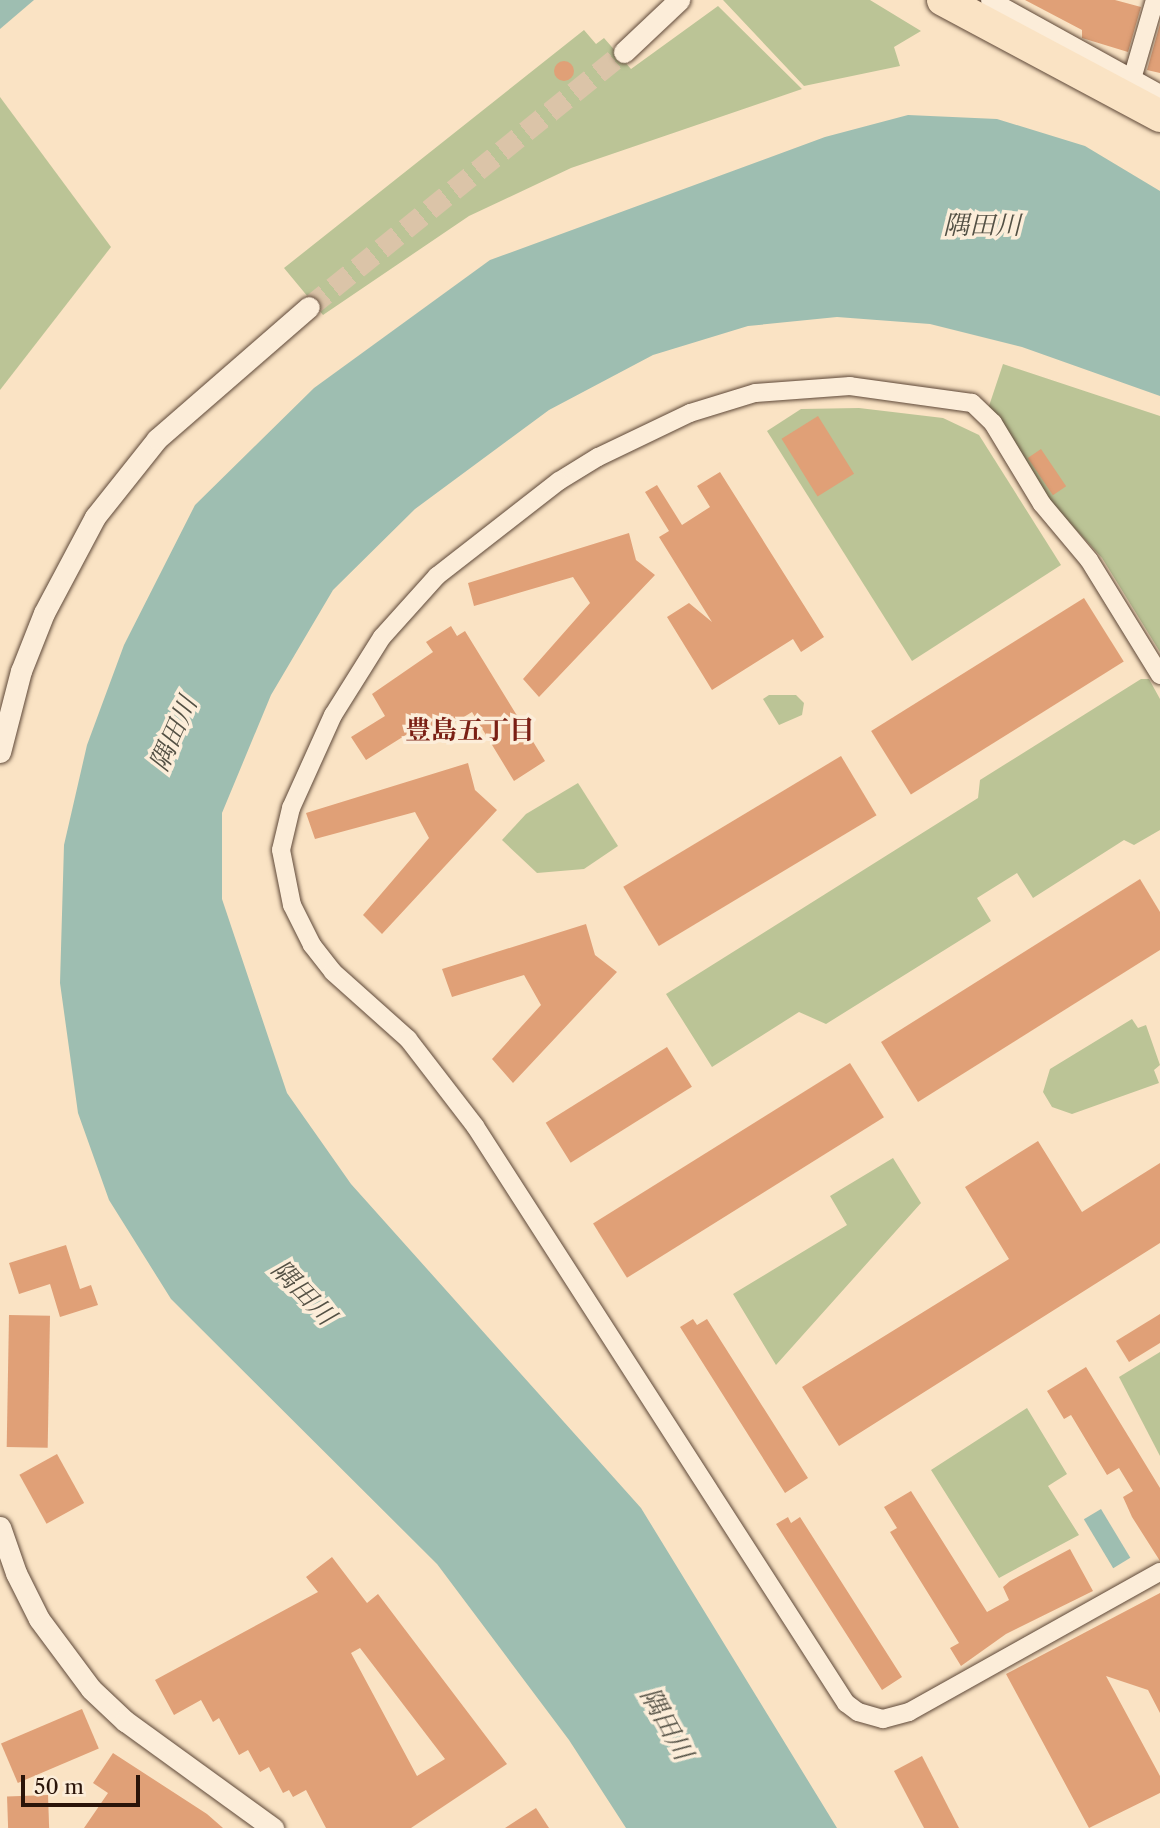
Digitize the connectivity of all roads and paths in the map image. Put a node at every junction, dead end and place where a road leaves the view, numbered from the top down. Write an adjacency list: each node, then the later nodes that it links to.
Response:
1 (679, 0): 8 (street)
2 (924, 0): 3 (street)
3 (935, 0)
4 (943, 0): 12 (highway)
5 (960, 0): 11 (highway)
6 (990, 0): 9 (street)
7 (1155, 0): 9 (street)
8 (624, 52)
9 (1132, 79): 10 (street)
10 (1160, 94)
11 (1160, 106)
12 (1160, 116)
13 (309, 307): 15 (street)
14 (1160, 675): 17 (street)
15 (0, 752)
16 (0, 1527): 18 (street)
17 (1160, 1572)
18 (273, 1828)

